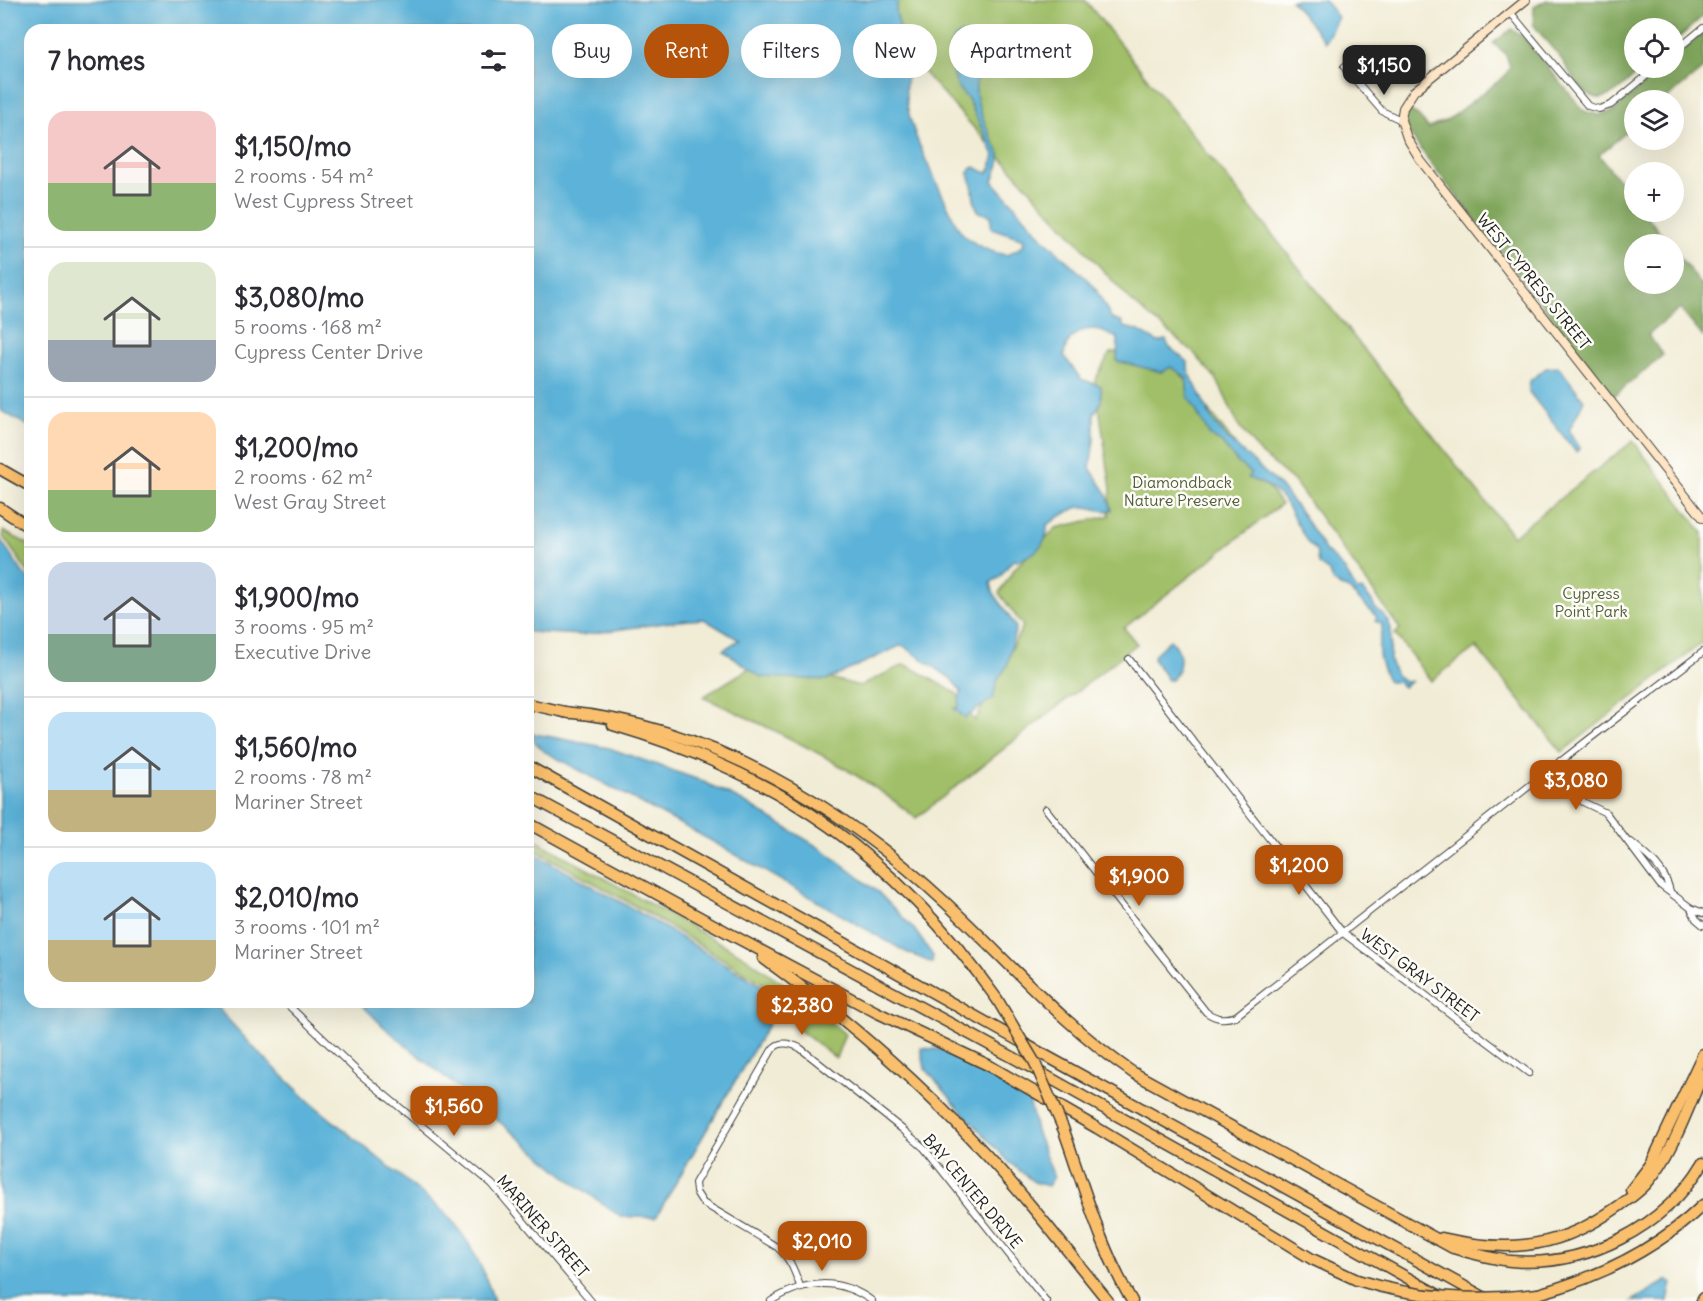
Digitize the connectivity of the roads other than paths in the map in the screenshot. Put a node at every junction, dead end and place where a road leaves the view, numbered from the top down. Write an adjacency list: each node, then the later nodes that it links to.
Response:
1 (1526, 0): 2 (street)
2 (1510, 12): 6 (street); 7 (street)
3 (1703, 28): 4 (street)
4 (1684, 44)
5 (1344, 67): 7 (street)
6 (1644, 78)
7 (1401, 120): 12 (street, WEST CYPRESS STREET)
8 (0, 469): 9 (highway)
9 (24, 483)
10 (0, 506): 11 (highway); 13 (highway)
11 (24, 517)
12 (1703, 518)
13 (24, 524)
14 (1703, 652): 18 (street)
15 (1129, 659): 26 (street, WEST GRAY STREET)
16 (534, 705): 17 (highway)
17 (564, 712): 35 (highway); 42 (highway, bridge)
18 (1560, 761): 23 (street); 26 (street)
19 (534, 769): 44 (highway)
20 (534, 798): 43 (highway)
21 (1046, 809): 26 (street)
22 (534, 826): 27 (highway)
23 (1691, 908): 24 (street); 25 (street)
24 (1703, 913)
25 (1703, 925)
26 (1342, 933): 30 (street, WEST GRAY STREET)
27 (732, 935): 33 (highway, bridge); 41 (highway)
28 (291, 1008): 37 (street, MARINER STREET)
29 (1703, 1054): 34 (highway)
30 (1529, 1073)
31 (1703, 1074): 34 (highway)
32 (1703, 1163): 35 (highway)
33 (1703, 1205)
34 (1598, 1220): 35 (highway)
35 (1433, 1236)
36 (800, 1286): 38 (street); 39 (street); 40 (street, BAY CENTER DRIVE)
37 (591, 1301)
38 (771, 1301)
39 (872, 1301)
40 (1046, 1301)
41 (1108, 1301)
42 (1132, 1301)
43 (1448, 1301)
44 (1490, 1301)

